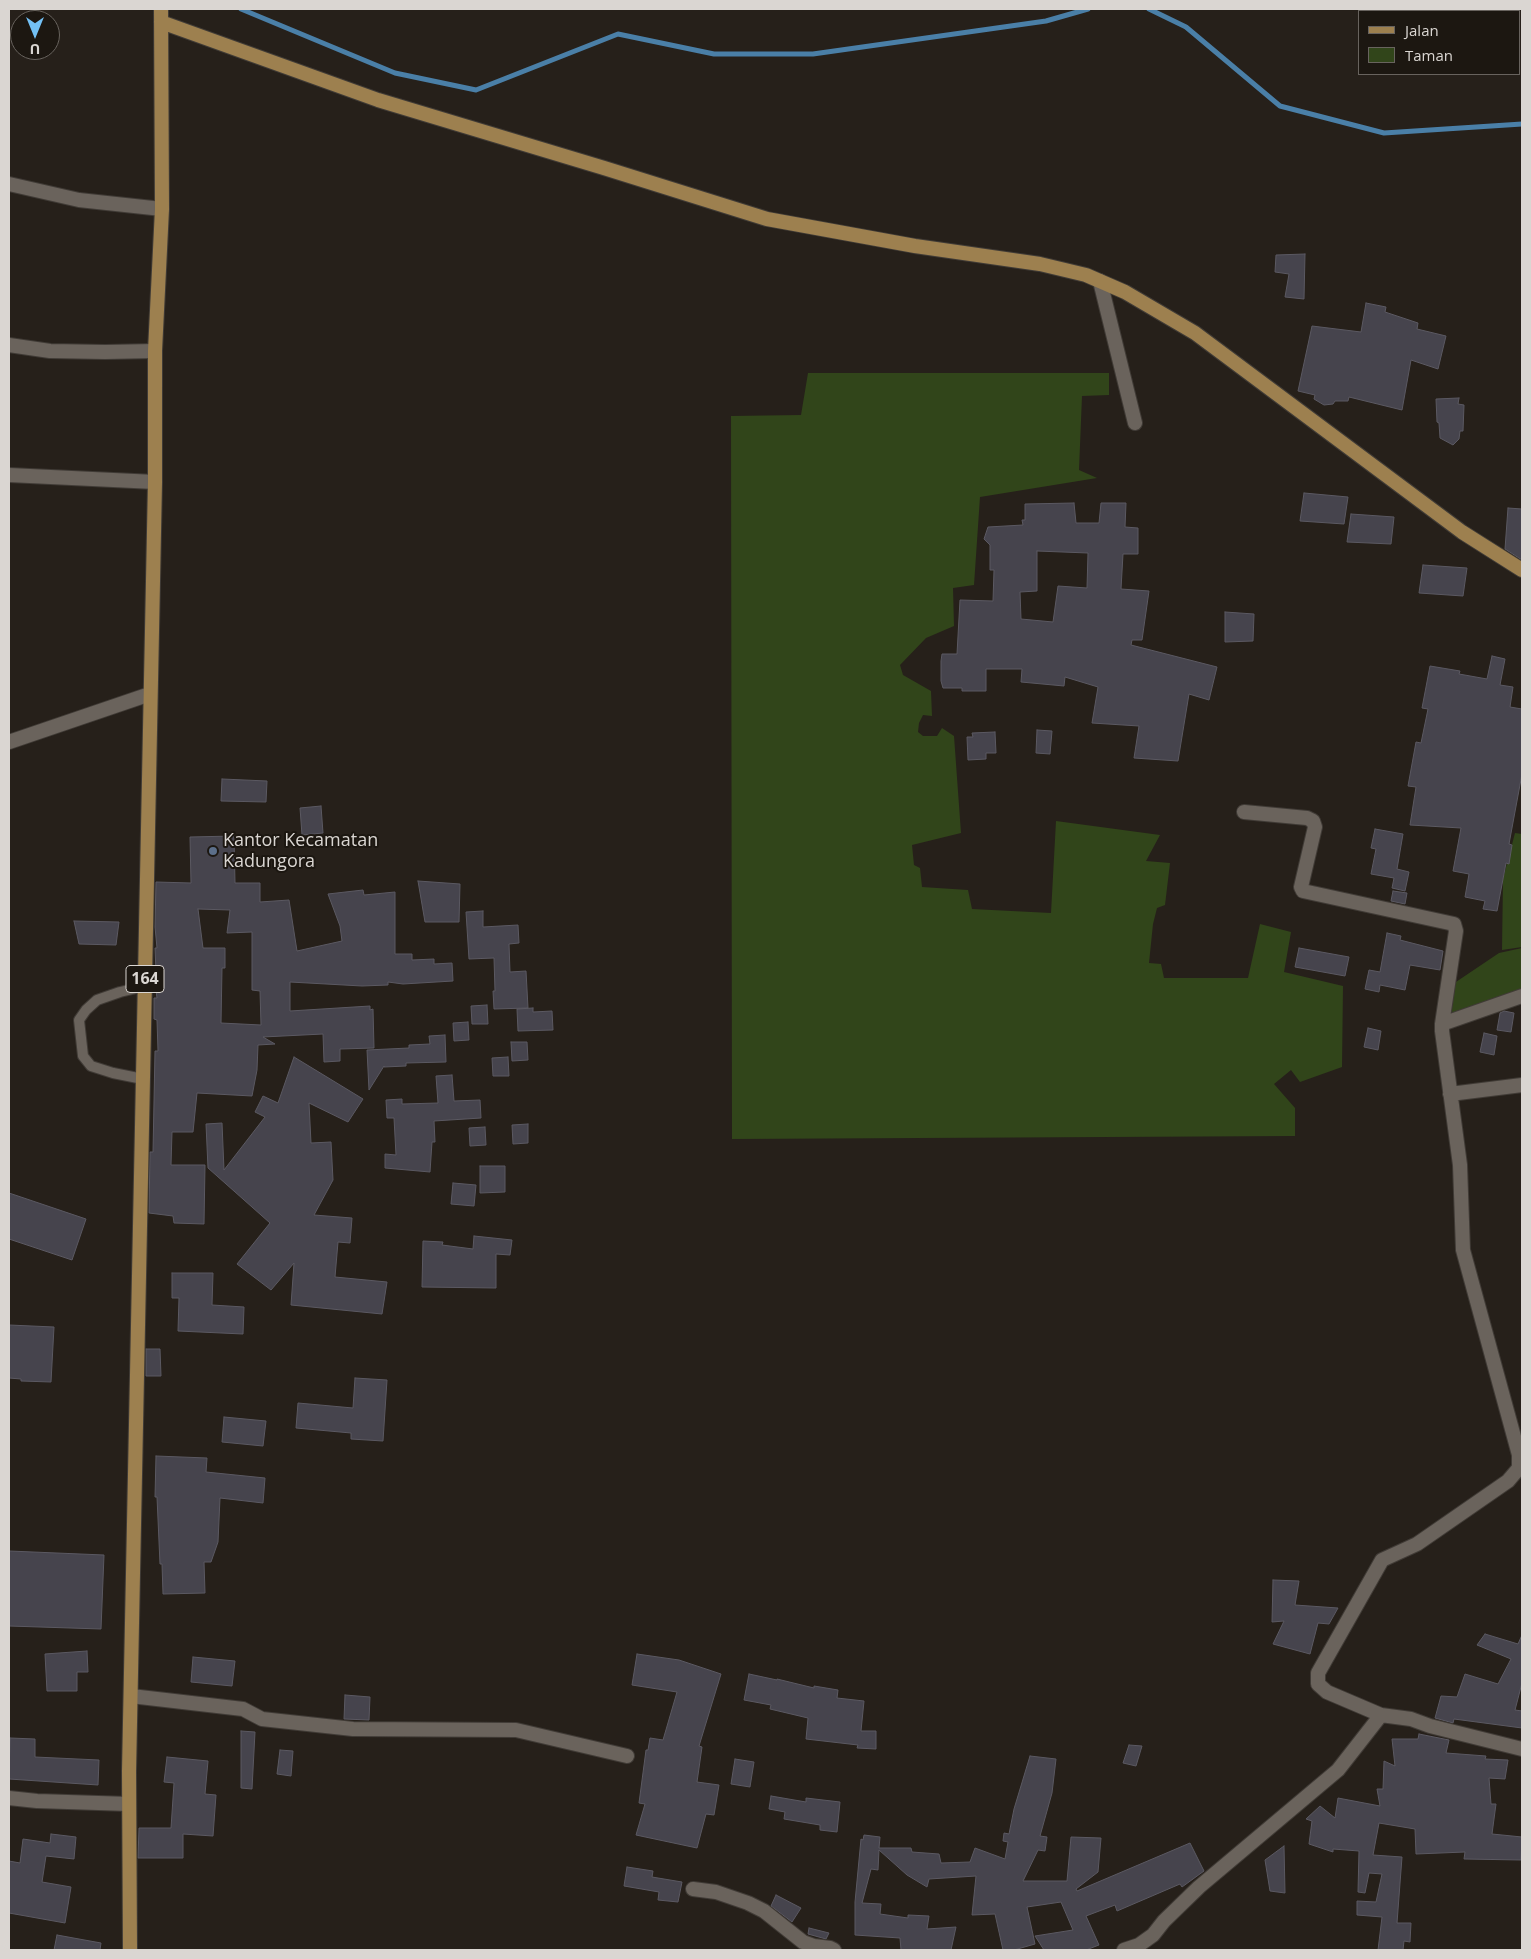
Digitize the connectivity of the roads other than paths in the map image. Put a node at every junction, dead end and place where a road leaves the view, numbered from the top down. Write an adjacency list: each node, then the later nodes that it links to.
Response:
1 (161, 15): 3 (main road, 164); 4 (main road)
2 (9, 184): 3 (street)
3 (162, 209): 6 (main road, 164)
4 (1100, 281): 7 (street); 10 (main road)
5 (9, 345): 6 (street)
6 (154, 351): 9 (main road, 164)
7 (1135, 423)
8 (9, 475): 9 (street)
9 (155, 482): 11 (main road, 164)
10 (1522, 570)
11 (150, 694): 12 (street); 14 (main road, 164)
12 (9, 742)
13 (1244, 812): 16 (street)
14 (145, 986): 17 (main road, 164); 17 (lane)
15 (1522, 996): 16 (street)
16 (1442, 1024): 19 (street)
17 (143, 1079): 20 (main road, 164)
18 (1522, 1085): 19 (street)
19 (1450, 1094): 21 (street)
20 (131, 1696): 23 (street); 25 (main road, 164)
21 (1381, 1715): 22 (street); 29 (street)
22 (1522, 1749)
23 (627, 1756)
24 (9, 1798): 25 (street)
25 (129, 1804): 27 (main road, 164)
26 (693, 1889): 28 (street)
27 (130, 1950)
28 (834, 1950)
29 (1124, 1950)

